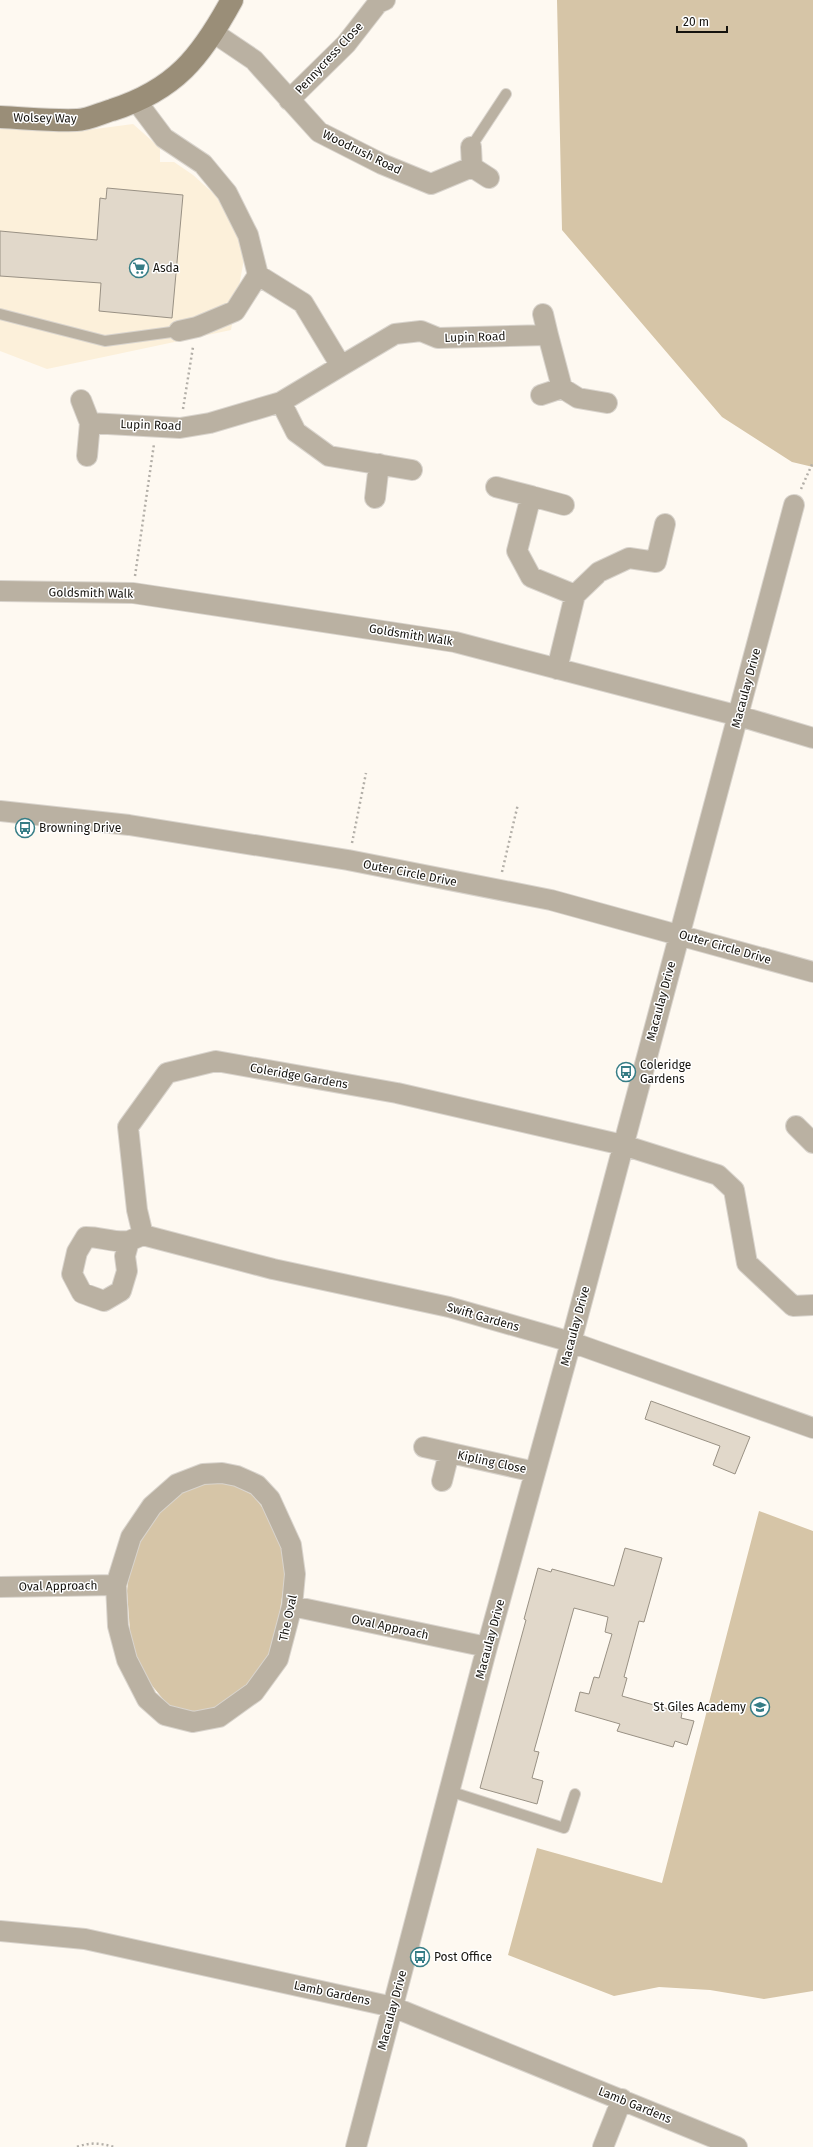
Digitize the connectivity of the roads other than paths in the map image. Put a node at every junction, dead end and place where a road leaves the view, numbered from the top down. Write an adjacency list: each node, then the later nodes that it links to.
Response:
1 (232, 0): 3 (street, Wolsey Way)
2 (385, 0): 5 (street, Pennycress Close)
3 (214, 33): 5 (street, Woodrush Road); 6 (street, Wolsey Way)
4 (506, 94): 8 (lane)
5 (289, 100): 9 (street, Woodrush Road)
6 (137, 102): 7 (street, Wolsey Way); 11 (street)
7 (0, 117)
8 (471, 147): 9 (street)
9 (472, 167): 10 (street)
10 (489, 178)
11 (258, 275): 14 (street); 16 (street)
12 (0, 314): 14 (lane)
13 (543, 314): 15 (street)
14 (188, 329)
15 (548, 335): 16 (street, Lupin Road); 17 (street)
16 (341, 366): 20 (street, Lupin Road)
17 (562, 388): 18 (street); 21 (street)
18 (541, 395)
19 (81, 400): 22 (street)
20 (281, 402): 22 (street, Lupin Road); 24 (street)
21 (607, 403)
22 (90, 423): 23 (street)
23 (87, 456)
24 (379, 464): 25 (street); 28 (street)
25 (412, 470)
26 (496, 487): 27 (street)
27 (531, 496): 29 (street); 33 (street)
28 (375, 498)
29 (564, 505)
30 (794, 505): 35 (street, Macaulay Drive)
31 (665, 524): 33 (street)
32 (0, 591): 34 (street, Goldsmith Walk)
33 (575, 595): 34 (street)
34 (557, 669): 35 (street, Goldsmith Walk)
35 (739, 716): 36 (street, Goldsmith Walk); 38 (street, Macaulay Drive)
36 (813, 738)
37 (0, 811): 38 (street, Outer Circle Drive)
38 (678, 934): 39 (street, Outer Circle Drive); 42 (street, Macaulay Drive)
39 (813, 972)
40 (796, 1126): 41 (street)
41 (813, 1143)
42 (623, 1145): 43 (street, Coleridge Gardens); 44 (street, Coleridge Gardens); 45 (street, Macaulay Drive)
43 (136, 1238): 45 (street, Swift Gardens)
44 (813, 1305)
45 (571, 1342): 46 (street, Swift Gardens); 49 (street, Macaulay Drive)
46 (813, 1428)
47 (424, 1447): 48 (street, Kipling Close)
48 (449, 1453): 49 (street, Kipling Close); 50 (street, Kipling Close)
49 (535, 1472): 54 (street, Macaulay Drive)
50 (442, 1482)
51 (116, 1585): 52 (street, Oval Approach); 53 (street, The Oval); 53 (street, The Oval)
52 (0, 1587)
53 (292, 1606): 54 (street, Oval Approach)
54 (487, 1647): 55 (street, Macaulay Drive)
55 (449, 1791): 56 (lane); 58 (street, Macaulay Drive)
56 (575, 1794)
57 (0, 1931): 58 (street, Lamb Gardens)
58 (393, 2007): 59 (street, Lamb Gardens); 60 (street, Macaulay Drive)
59 (622, 2099): 61 (street); 62 (street, Lamb Gardens)
60 (356, 2147)
61 (603, 2147)
62 (737, 2147)

